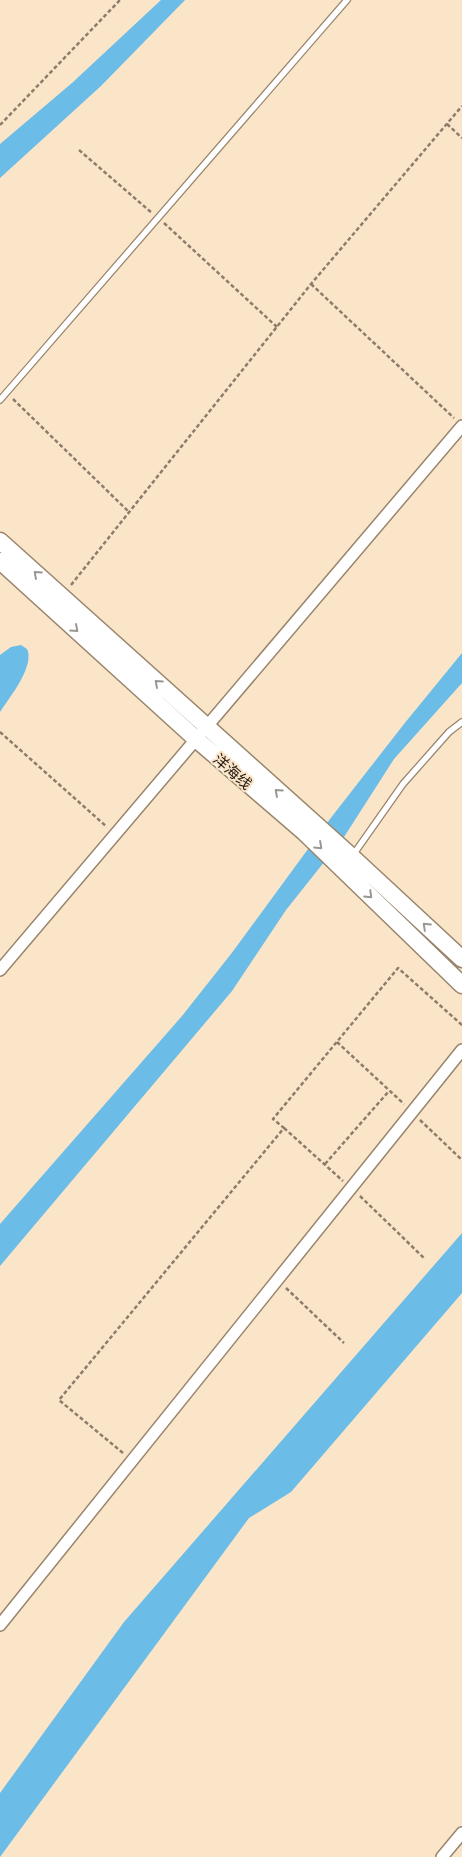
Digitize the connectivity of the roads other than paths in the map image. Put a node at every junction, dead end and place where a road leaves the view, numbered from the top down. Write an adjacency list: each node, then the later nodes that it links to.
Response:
1 (347, 0): 2 (lane)
2 (0, 400)
3 (462, 426): 7 (street)
4 (0, 541): 7 (main road, 洋海线, one-way to 4)
5 (0, 561): 7 (main road, 洋海线, one-way to 7)
6 (462, 722): 8 (lane)
7 (201, 733): 8 (main road, 洋海线); 10 (street)
8 (344, 859): 9 (main road, 洋海线, one-way to 8); 11 (main road, 洋海线, one-way to 11)
9 (462, 959)
10 (0, 970)
11 (462, 985)
12 (462, 1050): 13 (street)
13 (0, 1625)
14 (462, 1833): 15 (street)
15 (442, 1857)

